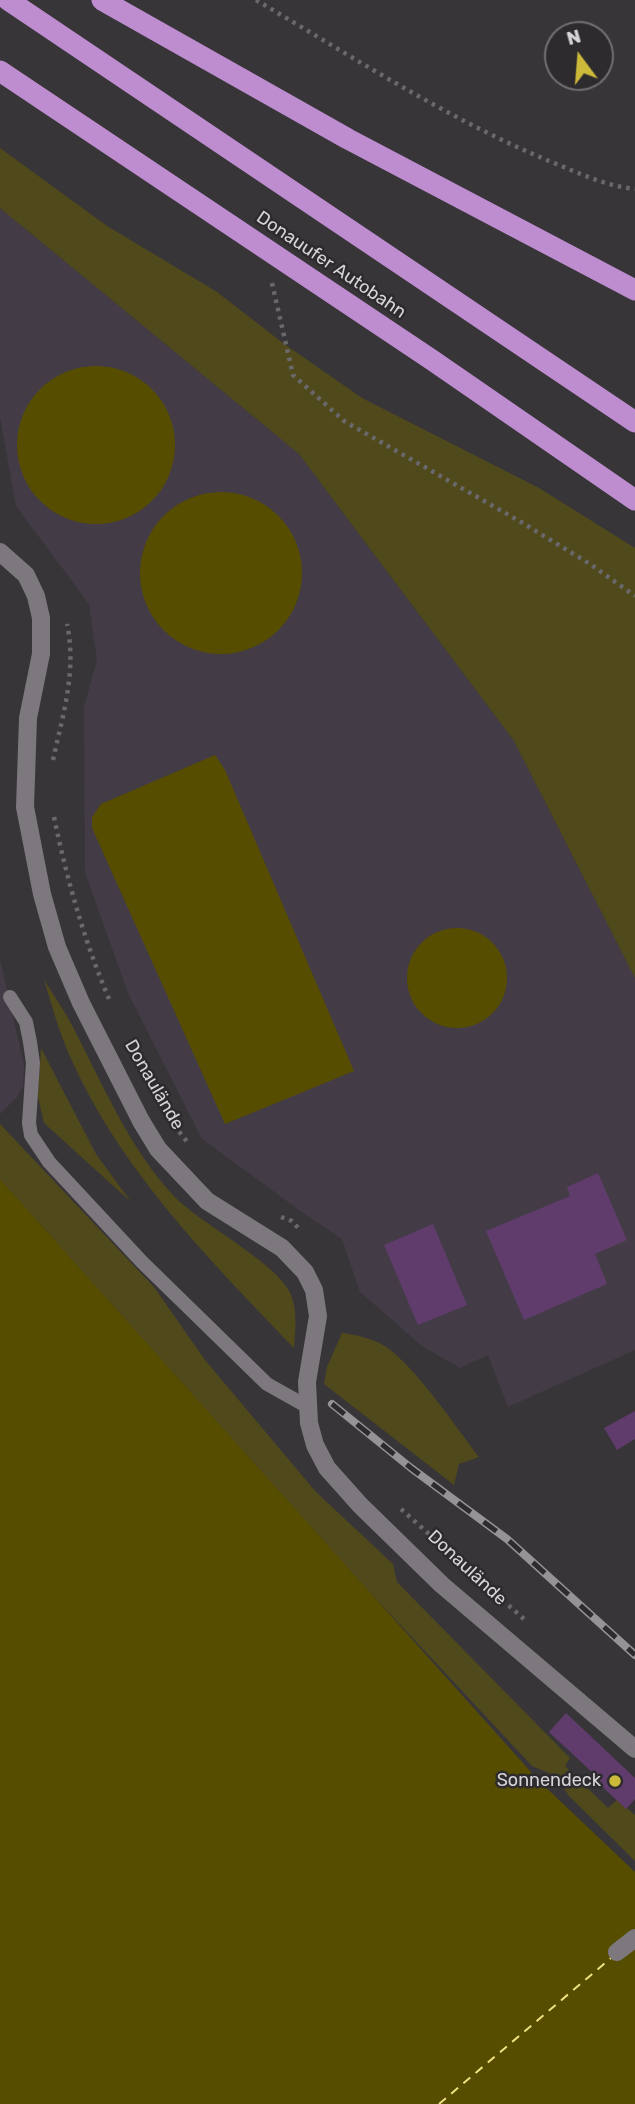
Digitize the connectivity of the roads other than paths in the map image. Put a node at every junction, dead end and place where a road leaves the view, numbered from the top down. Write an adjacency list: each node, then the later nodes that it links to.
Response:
1 (8, 0): 5 (highway)
2 (102, 0): 4 (highway)
3 (0, 71): 6 (highway, Donauufer Autobahn)
4 (635, 290)
5 (635, 422)
6 (635, 500)
7 (0, 552): 9 (street, Donaulände)
8 (10, 997): 9 (lane)
9 (308, 1407): 10 (street, Donaulände)
10 (635, 1749)
11 (635, 1938): 12 (street)
12 (617, 1952)

